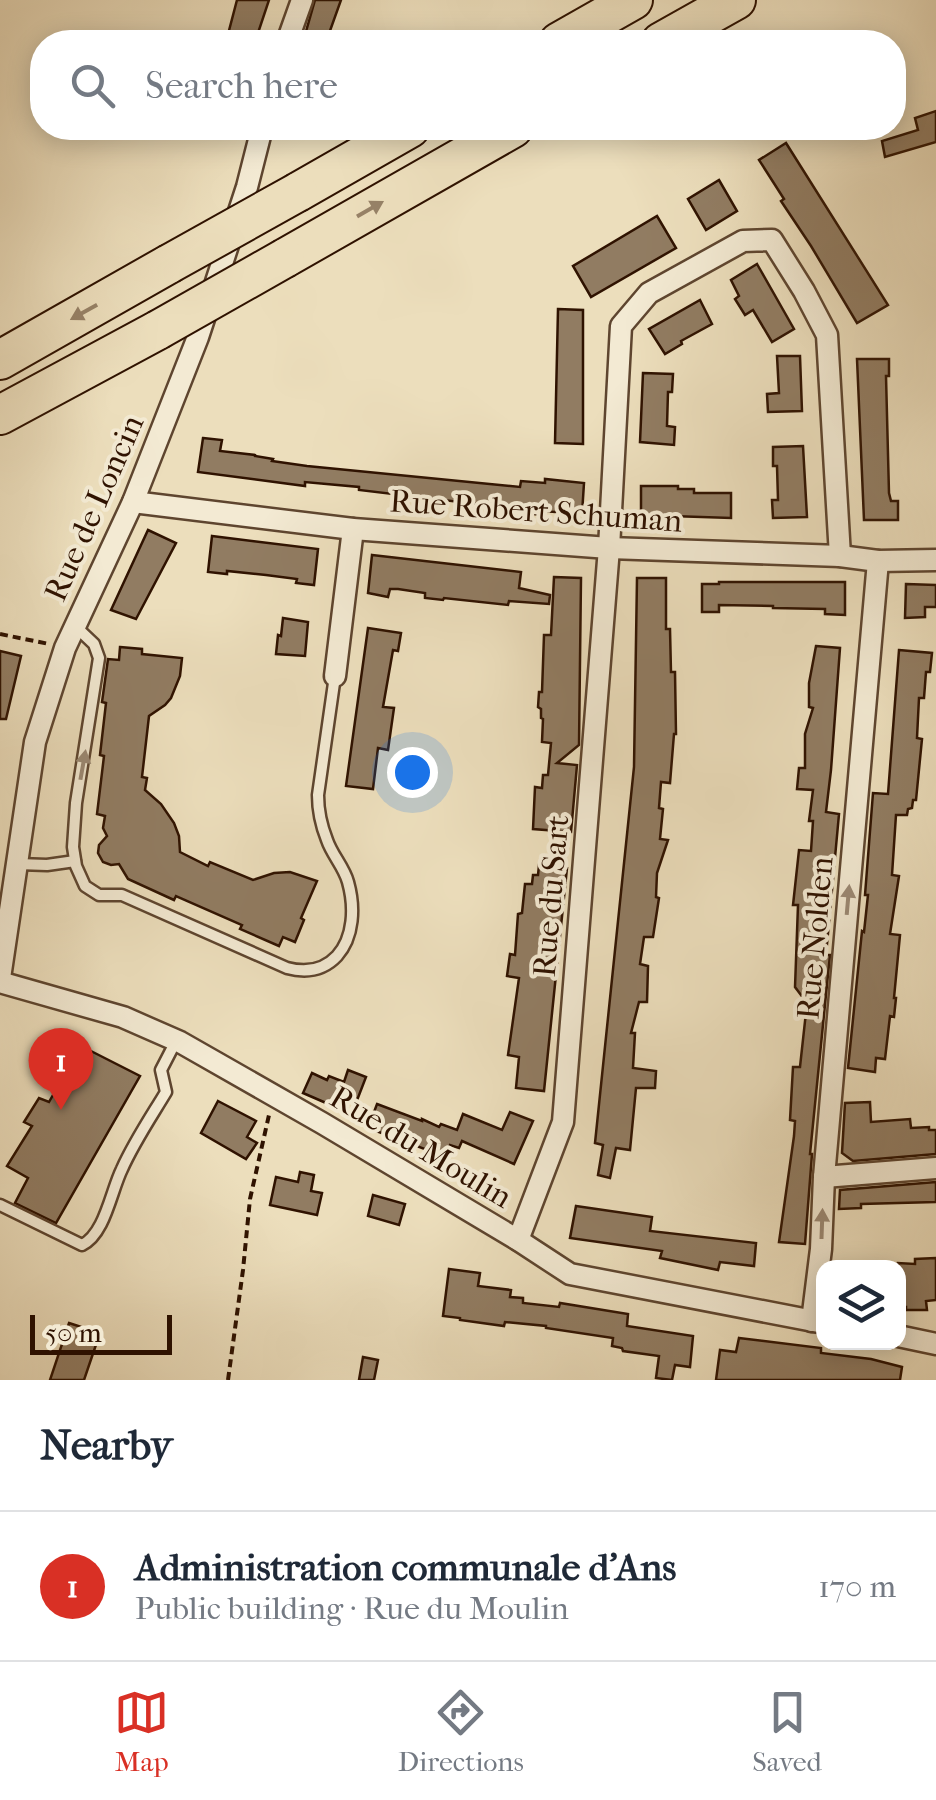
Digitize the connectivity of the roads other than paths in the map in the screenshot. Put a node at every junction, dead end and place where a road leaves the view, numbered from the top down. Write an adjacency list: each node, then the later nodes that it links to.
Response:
1 (302, 0): 4 (street)
2 (633, 0): 5 (highway)
3 (736, 0): 6 (highway)
4 (292, 30)
5 (580, 30)
6 (683, 30)
7 (259, 140): 12 (street, Rue de Loncin)
8 (389, 140): 10 (highway, one-way to 10, bridge)
9 (492, 140): 11 (highway, one-way to 9, bridge)
10 (0, 360)
11 (0, 415)
12 (133, 502): 13 (street, Rue Robert Schuman); 18 (street, Rue de Loncin)
13 (353, 529): 14 (street, Rue Robert Schuman); 19 (street)
14 (610, 548): 15 (street, Rue Robert Schuman); 15 (street, Rue du Sart); 27 (street, Rue du Sart)
15 (840, 556): 16 (street, Rue Robert Schuman)
16 (878, 560): 17 (street, Rue Robert Schuman); 25 (street, Rue Nolden, one-way to 16)
17 (936, 560)
18 (75, 626): 20 (lane, one-way to 18); 21 (street, Rue de Loncin)
19 (335, 676): 20 (lane)
20 (75, 861): 21 (lane)
21 (18, 864): 22 (street, Rue de Loncin)
22 (0, 980): 23 (street, Rue du Moulin)
23 (176, 1041): 26 (lane); 27 (street, Rue du Moulin)
24 (936, 1168): 25 (street)
25 (824, 1177): 28 (street, Rue Nolden, one-way to 25)
26 (0, 1205)
27 (518, 1240): 29 (street, Rue du Moulin)
28 (821, 1260)
29 (816, 1322)
30 (906, 1338): 31 (street)
31 (936, 1344)

